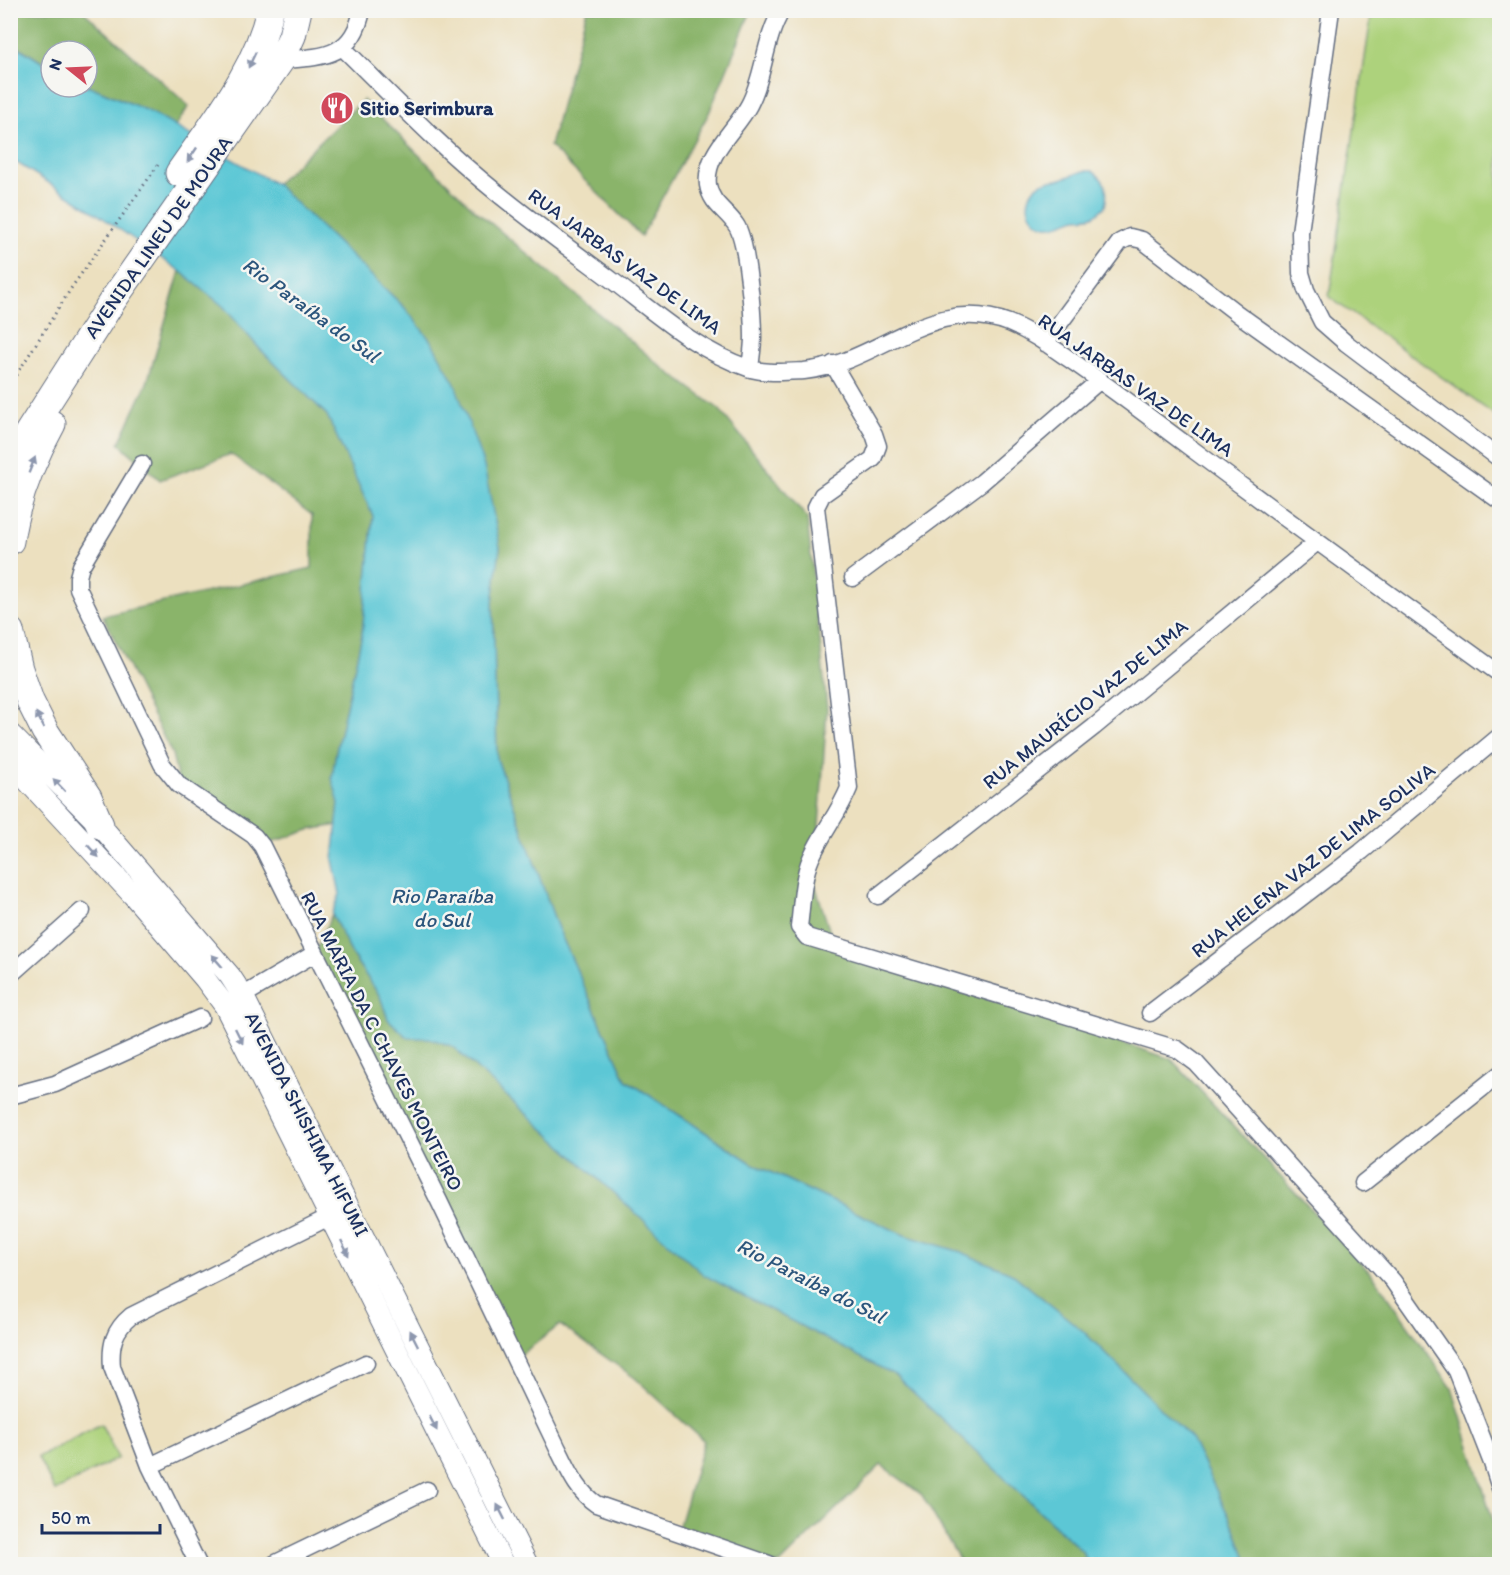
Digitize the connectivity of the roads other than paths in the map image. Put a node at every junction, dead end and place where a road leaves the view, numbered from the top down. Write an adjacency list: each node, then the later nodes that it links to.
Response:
1 (270, 10): 8 (main road, AVENIDA LINEU DE MOURA, one-way to 8)
2 (298, 10): 7 (main road, AVENIDA LINEU DE MOURA)
3 (362, 10): 6 (street)
4 (782, 10): 13 (street)
5 (1331, 10): 16 (street)
6 (343, 48): 7 (street); 13 (street, RUA JARBAS VAZ DE LIMA)
7 (281, 60): 8 (main road, AVENIDA LINEU DE MOURA)
8 (234, 110): 9 (main road, AVENIDA LINEU DE MOURA)
9 (94, 294): 10 (main road, AVENIDA LINEU DE MOURA); 15 (main road, AVENIDA LINEU DE MOURA)
10 (97, 323): 17 (main road, AVENIDA LINEU DE MOURA); 20 (main road, one-way to 10)
11 (1045, 343): 12 (street, RUA JARBAS VAZ DE LIMA); 14 (street, RUA JARBAS VAZ DE LIMA); 19 (street)
12 (833, 364): 13 (street, RUA JARBAS VAZ DE LIMA); 42 (street)
13 (750, 369)
14 (1100, 380): 21 (street, RUA JARBAS VAZ DE LIMA); 22 (street)
15 (10, 426)
16 (1500, 459)
17 (10, 461)
18 (142, 464): 31 (street, RUA MARIA DA C CHAVES MONTEIRO)
19 (1500, 501)
20 (10, 541)
21 (1317, 542): 24 (street, RUA JARBAS VAZ DE LIMA); 29 (street, RUA MAURÍCIO VAZ DE LIMA)
22 (853, 578)
23 (10, 632): 28 (main road, one-way to 23)
24 (1500, 674)
25 (10, 734): 28 (street, AVENIDA SHISHIMA HIFUMI, one-way to 25)
26 (1500, 736): 34 (street, RUA HELENA VAZ DE LIMA SOLIVA)
27 (10, 762): 33 (street, AVENIDA SHISHIMA HIFUMI, one-way to 33)
28 (100, 825): 33 (street, AVENIDA SHISHIMA HIFUMI, one-way to 28)
29 (878, 896)
30 (82, 911): 32 (street)
31 (314, 954): 33 (street); 48 (street, RUA MARIA DA C CHAVES MONTEIRO)
32 (10, 975)
33 (234, 1001): 39 (street, AVENIDA SHISHIMA HIFUMI, one-way to 39); 47 (street, AVENIDA SHISHIMA HIFUMI, one-way to 33)
34 (1150, 1013)
35 (200, 1018): 37 (street)
36 (1500, 1074): 38 (street)
37 (10, 1096)
38 (1363, 1183)
39 (329, 1217): 41 (street); 46 (street, AVENIDA SHISHIMA HIFUMI, one-way to 46)
40 (366, 1363): 41 (street)
41 (150, 1466): 44 (street)
42 (1500, 1488)
43 (427, 1490): 45 (street)
44 (198, 1564)
45 (274, 1564)
46 (503, 1564)
47 (528, 1564)
48 (769, 1564)

